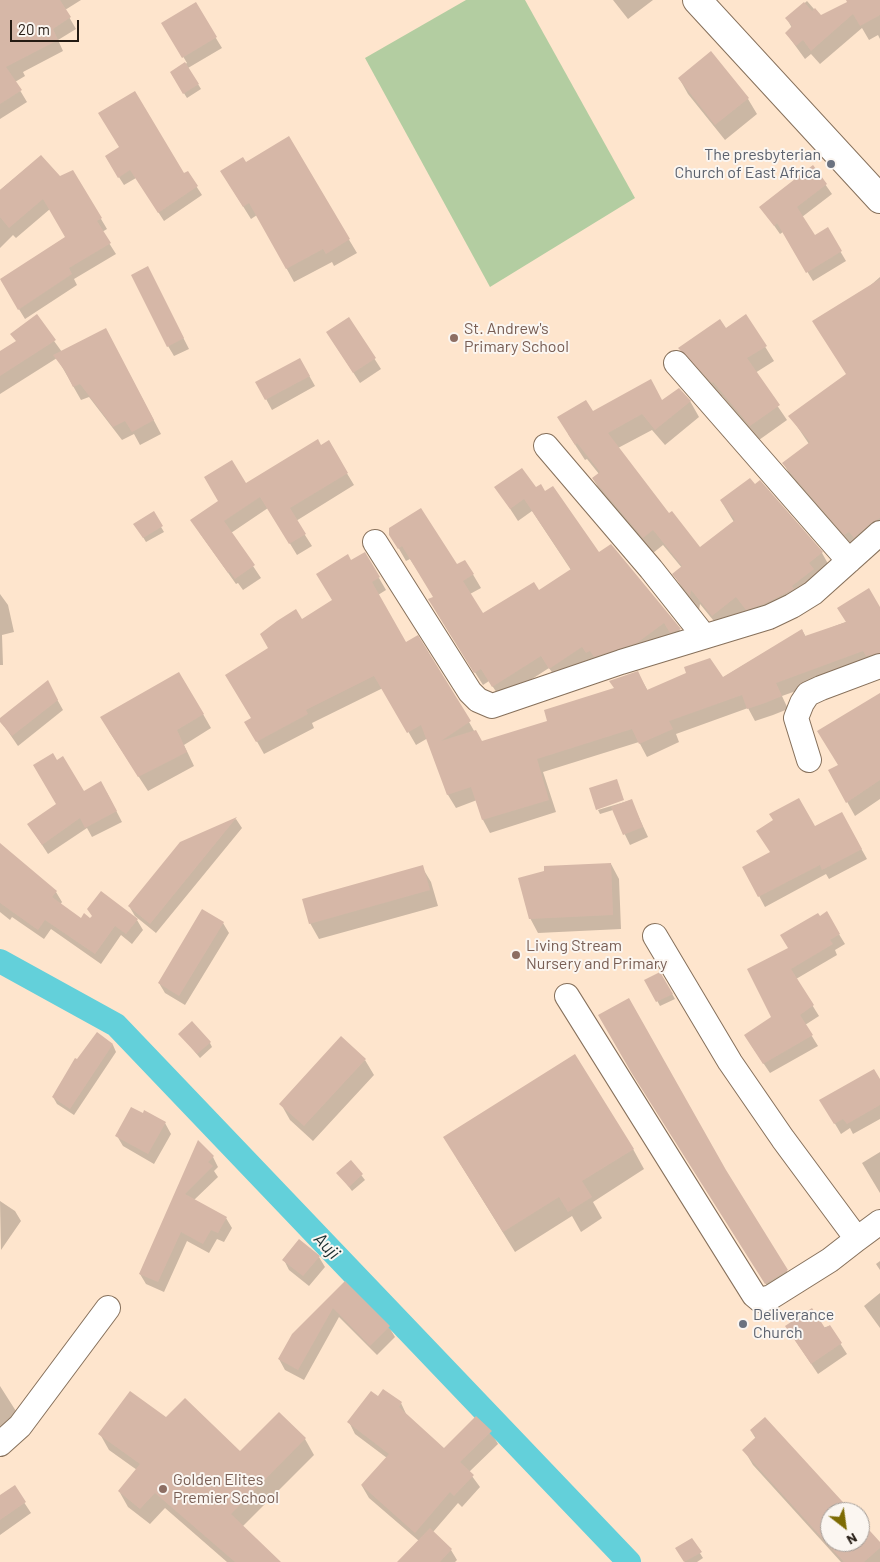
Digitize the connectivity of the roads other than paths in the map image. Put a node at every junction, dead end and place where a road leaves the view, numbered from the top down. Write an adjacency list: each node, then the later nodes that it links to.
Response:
1 (697, 0): 2 (street)
2 (880, 198)
3 (676, 363): 7 (street)
4 (546, 446): 8 (street)
5 (877, 541): 7 (street)
6 (375, 542): 8 (street)
7 (849, 561): 8 (street)
8 (704, 636)
9 (880, 666): 10 (street)
10 (809, 760)
11 (655, 936): 14 (street)
12 (567, 996): 14 (street)
13 (880, 1222): 14 (street)
14 (857, 1238)
15 (108, 1308): 16 (street)
16 (0, 1444)

